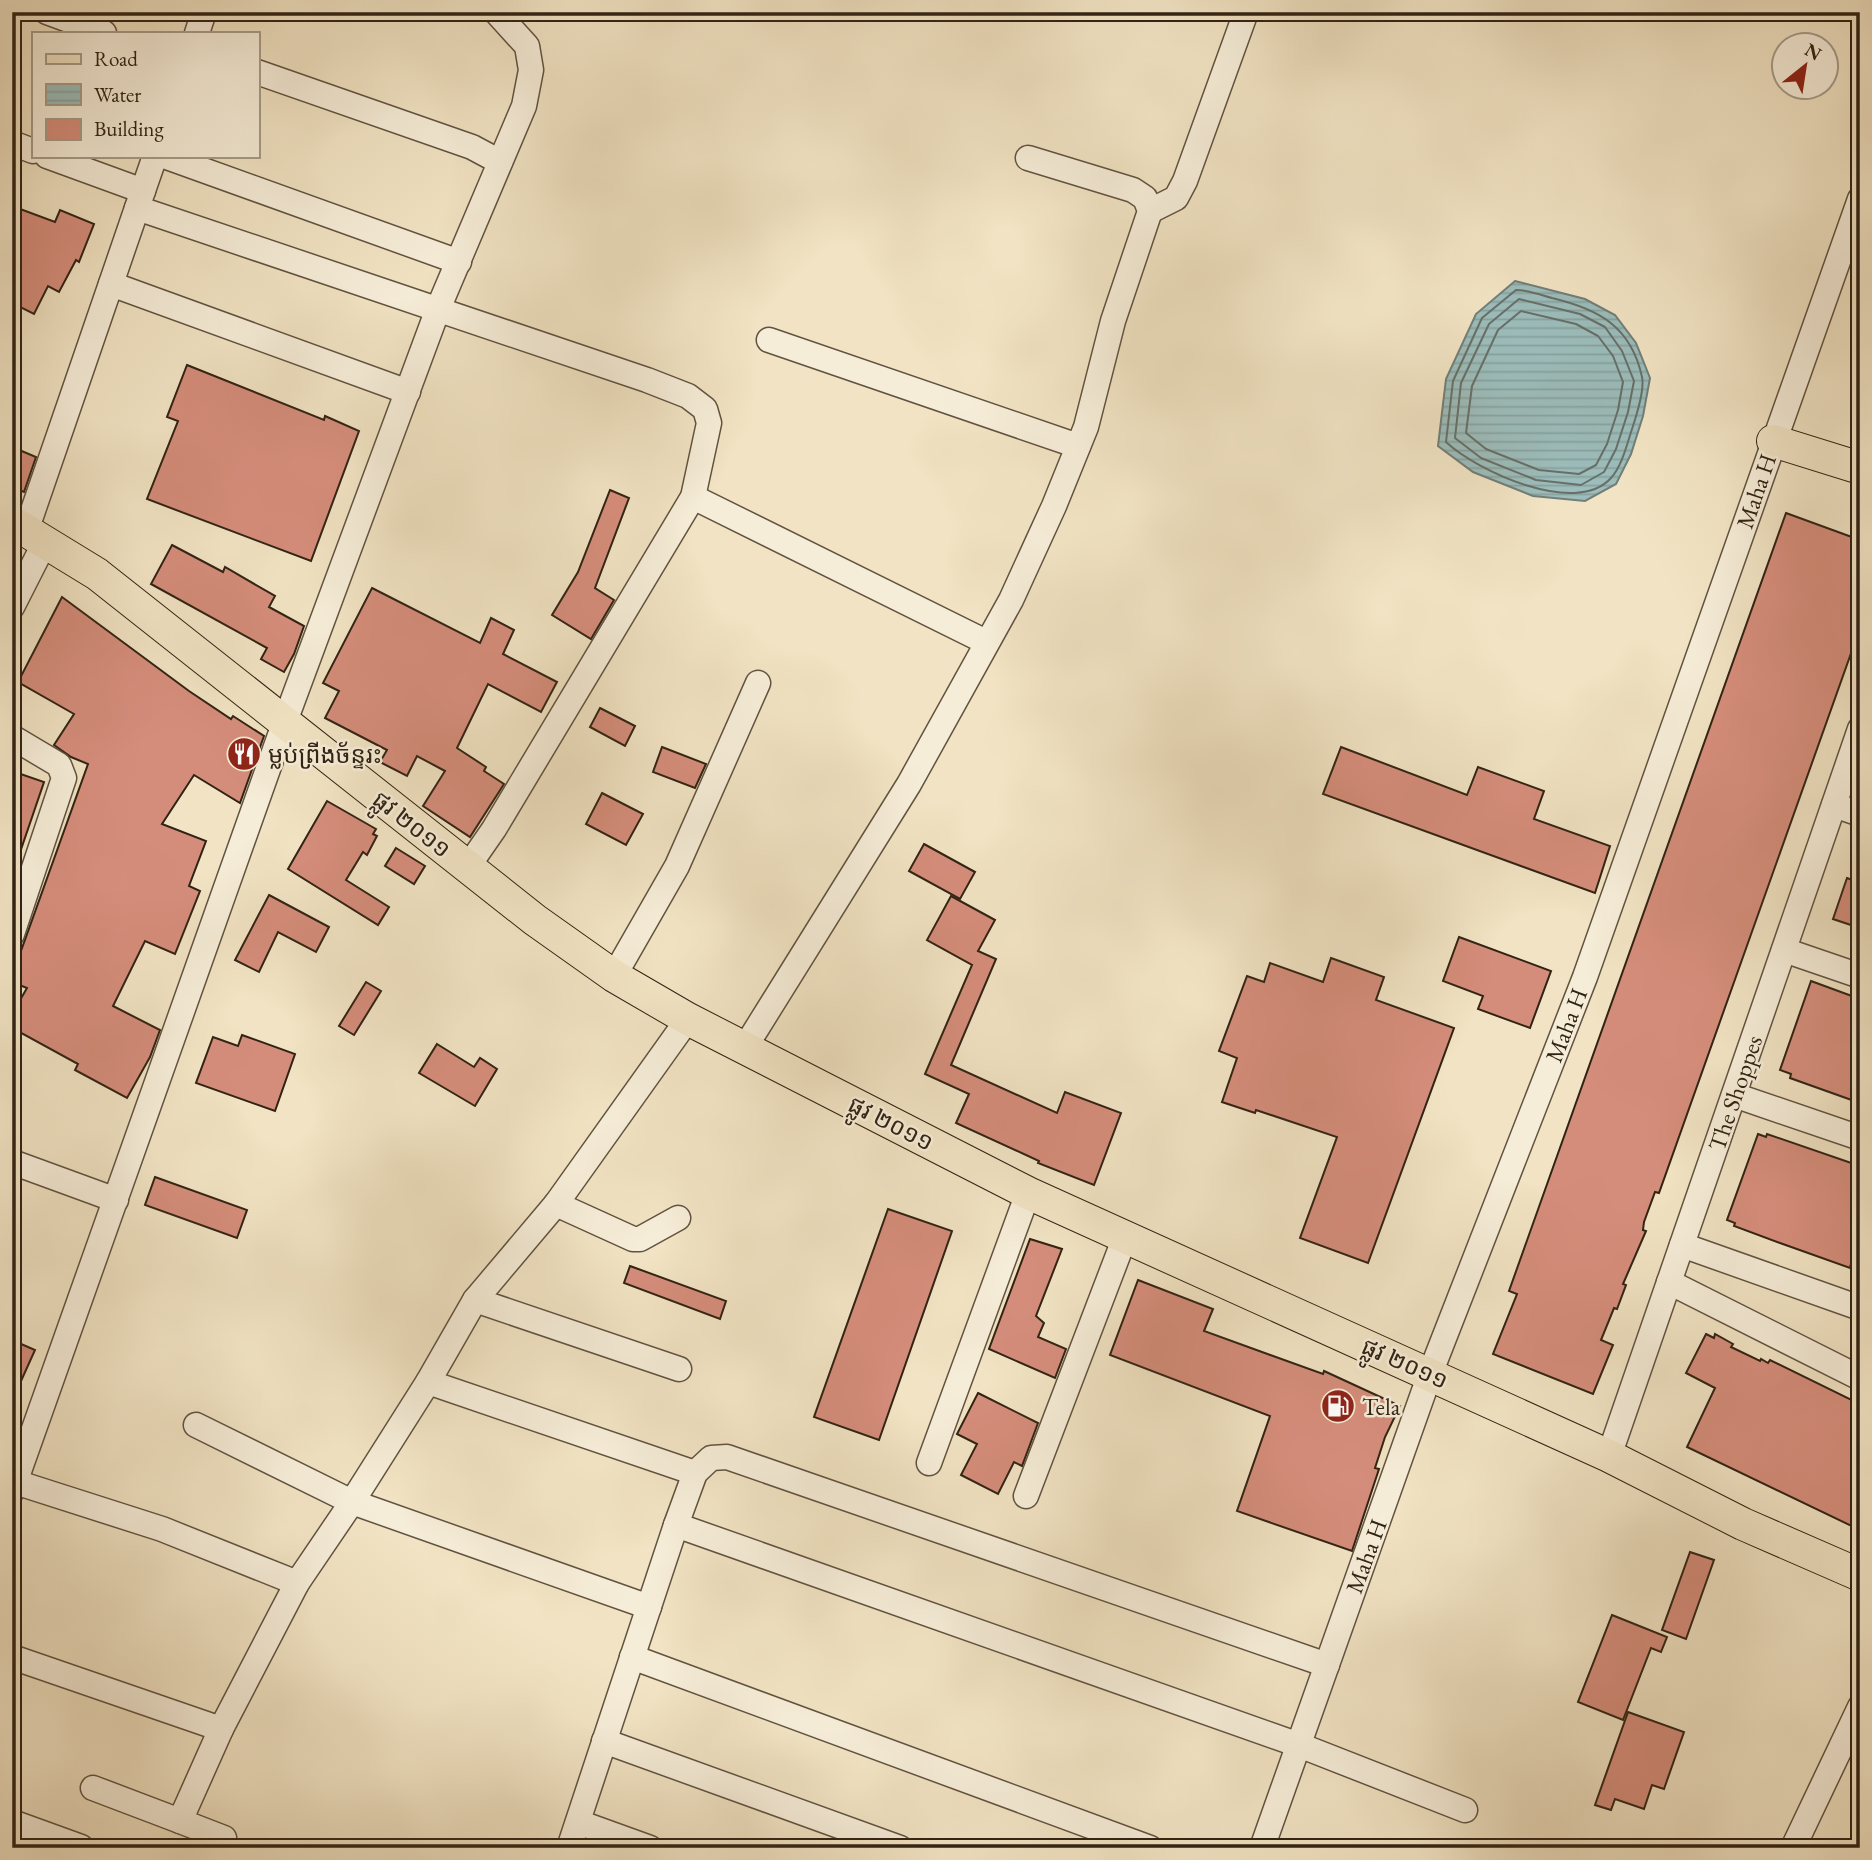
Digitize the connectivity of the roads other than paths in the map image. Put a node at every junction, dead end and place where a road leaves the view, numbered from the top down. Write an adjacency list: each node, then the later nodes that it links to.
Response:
1 (47, 12): 5 (street)
2 (204, 12): 6 (street)
3 (496, 12): 14 (street)
4 (1246, 12): 17 (street)
5 (101, 32)
6 (197, 32)
7 (259, 73): 14 (street)
8 (12, 143): 9 (street)
9 (32, 151)
10 (51, 158): 16 (street)
11 (154, 158): 16 (street)
12 (170, 158): 18 (street)
13 (1028, 158): 17 (street)
14 (500, 162): 18 (street)
15 (1860, 199): 23 (street, Maha H)
16 (140, 200): 19 (street); 20 (street)
17 (1150, 211): 24 (street)
18 (459, 262): 20 (street)
19 (111, 284): 22 (street); 27 (street)
20 (438, 309): 22 (street); 26 (street)
21 (769, 340): 24 (street)
22 (408, 392): 31 (street)
23 (1773, 441): 25 (main road); 56 (street, Maha H)
24 (1078, 446): 29 (street)
25 (1860, 468)
26 (693, 496): 29 (street); 36 (street)
27 (28, 532): 28 (street); 31 (main road, ផ្លូវ ២០១១)
28 (12, 607)
29 (986, 642): 42 (street)
30 (758, 683): 39 (street)
31 (284, 724): 36 (main road, ផ្លូវ ២០១១); 47 (street)
32 (1860, 729): 34 (street, The Shoppes)
33 (12, 737): 37 (street)
34 (1834, 804): 35 (street); 38 (street, The Shoppes)
35 (1860, 814)
36 (467, 867): 39 (main road, ផ្លូវ ២០១១)
37 (12, 934)
38 (1784, 950): 40 (street); 43 (street, The Shoppes)
39 (614, 976): 41 (main road, ផ្លូវ ២០១១)
40 (1860, 976)
41 (688, 1019): 42 (main road, ផ្លូវ ២០១១); 48 (street)
42 (744, 1049): 46 (main road, ផ្លូវ ២០១១)
43 (1734, 1095): 44 (street); 51 (street, The Shoppes)
44 (1860, 1138)
45 (12, 1162): 47 (street)
46 (1028, 1193): 50 (main road, ផ្លូវ ២០១១); 61 (street)
47 (116, 1199): 63 (street)
48 (556, 1205): 49 (street); 53 (street)
49 (678, 1218)
50 (1125, 1237): 56 (main road, ផ្លូវ ២០១១); 64 (street)
51 (1682, 1245): 52 (street, The Shoppes); 54 (street)
52 (1669, 1282): 57 (street); 60 (street, The Shoppes)
53 (475, 1300): 55 (street); 58 (street)
54 (1860, 1308)
55 (679, 1369)
56 (1430, 1374): 60 (main road, ផ្លូវ ២០១១); 72 (street, Maha H)
57 (1860, 1378)
58 (428, 1382): 62 (street); 65 (street)
59 (195, 1425): 65 (street)
60 (1609, 1456): 67 (main road, ផ្លូវ ២០១១)
61 (929, 1463)
62 (695, 1473): 66 (street); 72 (street)
63 (13, 1485): 68 (street)
64 (1026, 1496)
65 (352, 1502): 68 (street); 69 (street)
66 (676, 1525): 69 (street); 76 (street)
67 (1860, 1575)
68 (297, 1583): 74 (street)
69 (649, 1607): 71 (street)
70 (12, 1657): 74 (street)
71 (632, 1657): 75 (street); 87 (street)
72 (1327, 1665): 76 (street, Maha H)
73 (1860, 1707): 89 (street)
74 (220, 1729): 79 (street)
75 (604, 1741): 81 (street); 86 (street)
76 (1299, 1745): 78 (street); 88 (street, Maha H)
77 (93, 1788): 79 (street)
78 (1465, 1810)
79 (180, 1821): 82 (street)
80 (12, 1822): 83 (street)
81 (578, 1822): 84 (street); 85 (street)
82 (224, 1838)
83 (80, 1847)
84 (569, 1848)
85 (650, 1848)
86 (900, 1848)
87 (1150, 1848)
88 (1262, 1848)
89 (1793, 1848)

